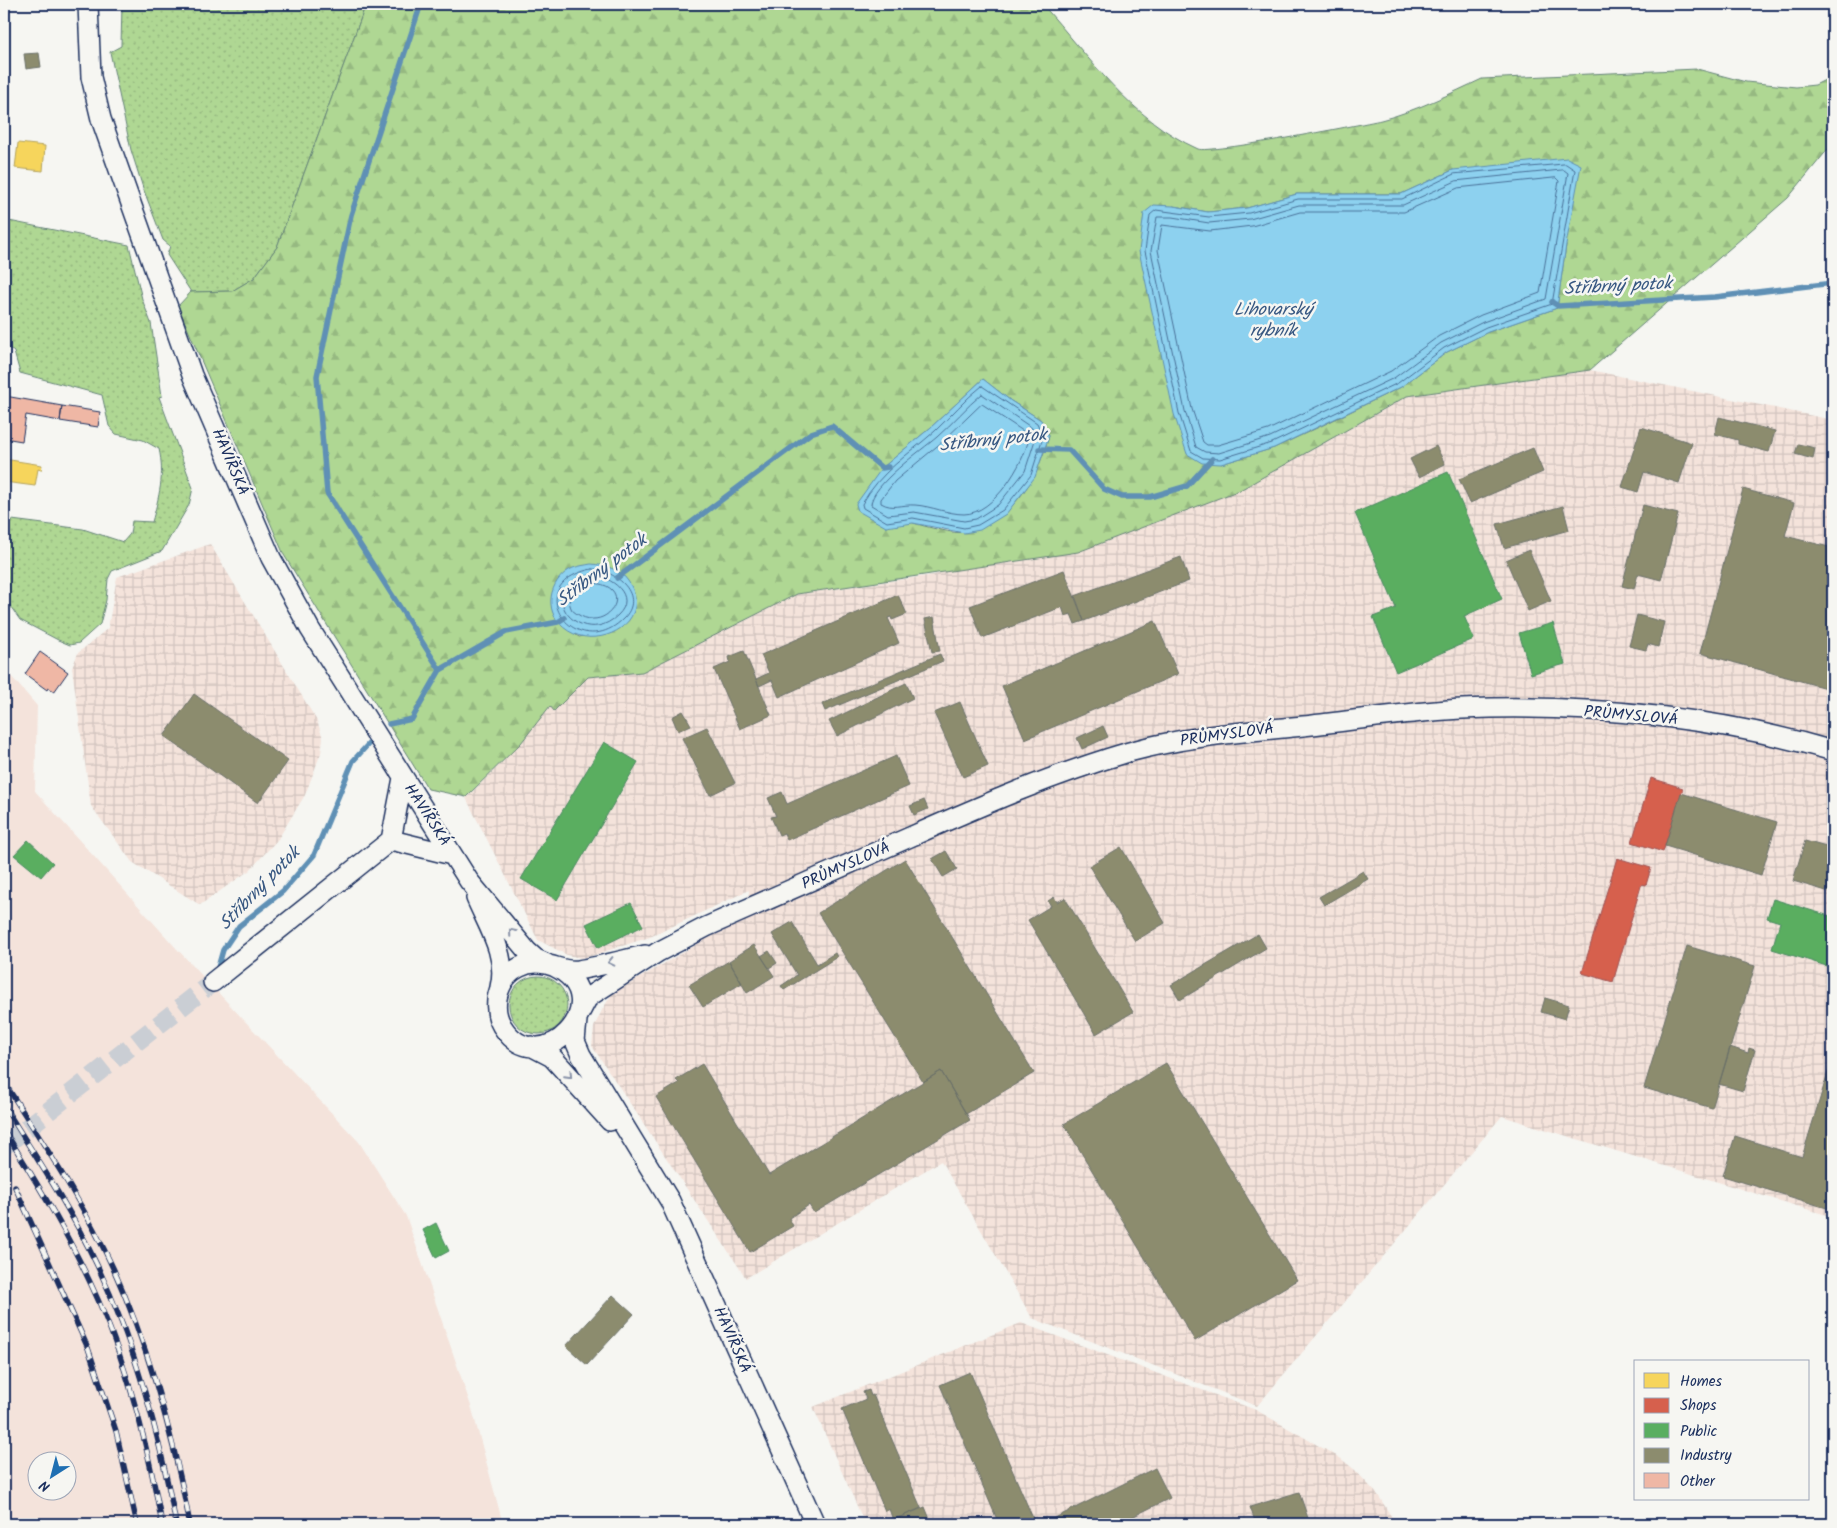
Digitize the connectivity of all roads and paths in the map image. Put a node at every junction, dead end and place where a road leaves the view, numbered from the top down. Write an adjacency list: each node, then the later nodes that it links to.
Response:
1 (88, 4): 3 (street, HAVÍŘSKÁ)
2 (1833, 751): 7 (street, PRŮMYSLOVÁ)
3 (403, 778): 4 (street); 5 (street, HAVÍŘSKÁ)
4 (391, 840): 5 (street); 9 (street)
5 (452, 855): 6 (street, HAVÍŘSKÁ)
6 (469, 880): 8 (street, HAVÍŘSKÁ, one-way to 6); 10 (street, HAVÍŘSKÁ)
7 (658, 952): 8 (street, PRŮMYSLOVÁ, one-way to 8); 11 (street, PRŮMYSLOVÁ)
8 (551, 965): 10 (street); 11 (street, HAVÍŘSKÁ)
9 (213, 982)
10 (500, 987): 12 (street, HAVÍŘSKÁ)
11 (578, 1018): 12 (street); 13 (street, HAVÍŘSKÁ)
12 (531, 1046): 13 (street, HAVÍŘSKÁ, one-way to 13)
13 (644, 1159): 14 (street, HAVÍŘSKÁ)
14 (815, 1524)

